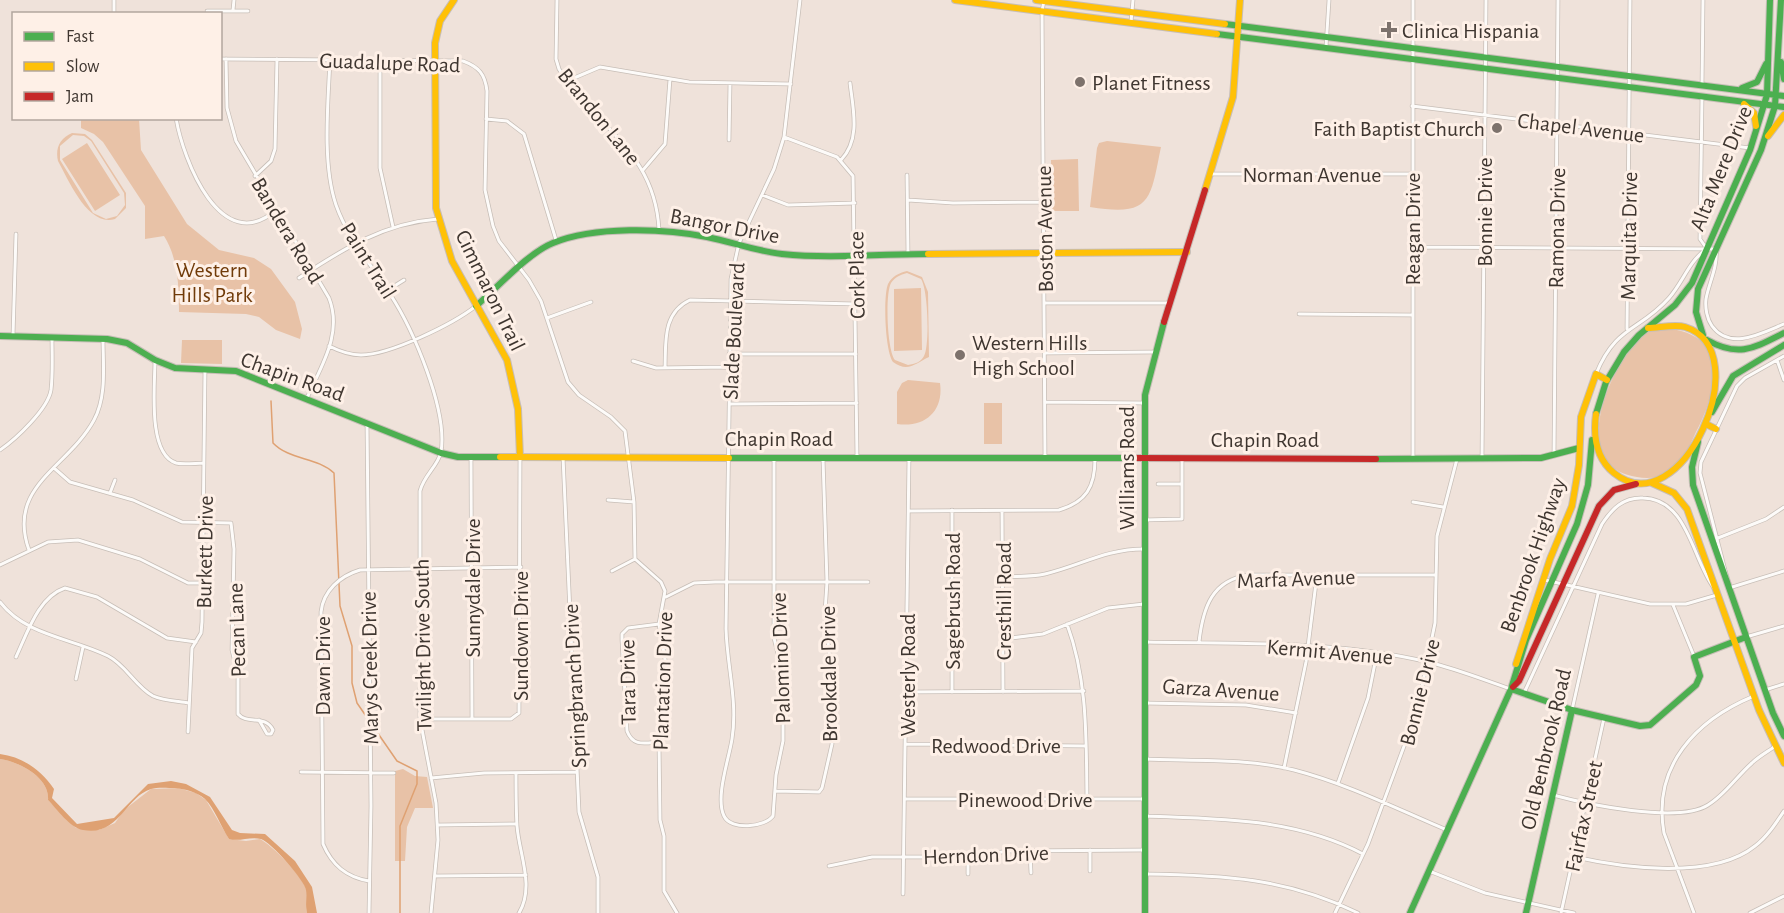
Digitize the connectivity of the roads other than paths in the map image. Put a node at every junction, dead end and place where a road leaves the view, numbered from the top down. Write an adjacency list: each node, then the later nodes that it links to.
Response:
1 (234, 0): 21 (street)
2 (454, 0): 39 (main road, Cimmaron Trail)
3 (557, 0): 46 (street, Brandon Lane)
4 (800, 0): 49 (street, Slade Boulevard)
5 (955, 0): 18 (main road)
6 (1036, 0): 17 (main road)
7 (1133, 0): 23 (street)
8 (1240, 0): 25 (main road, Williams Road)
9 (1329, 0): 27 (street)
10 (1413, 0): 29 (street, Reagan Drive)
11 (1486, 0): 32 (street, Bonnie Drive)
12 (1558, 0): 40 (street, Ramona Drive)
13 (1630, 0): 42 (street, Marquita Drive)
14 (1703, 0): 50 (street)
15 (1770, 0): 30 (main road, Alta Mere Drive)
16 (1781, 0): 31 (main road, Alta Mere Drive)
17 (1044, 1): 19 (street, Boston Avenue); 23 (main road)
18 (1004, 3): 19 (main road)
19 (1042, 10): 24 (main road); 80 (street, Boston Avenue)
20 (207, 11): 21 (street)
21 (233, 11): 22 (street)
22 (248, 11)
23 (1132, 12): 24 (street); 25 (main road)
24 (1131, 22): 26 (main road)
25 (1239, 26): 26 (main road, Williams Road); 27 (main road)
26 (1238, 36): 28 (main road); 74 (main road, Williams Road)
27 (1328, 38): 28 (street); 29 (main road)
28 (1326, 47): 33 (main road)
29 (1412, 49): 32 (main road); 33 (street, Reagan Drive)
30 (1768, 53): 52 (main road); 53 (main road, Alta Mere Drive)
31 (1779, 53): 45 (main road); 55 (main road, Alta Mere Drive)
32 (1485, 57): 40 (main road); 41 (street, Bonnie Drive)
33 (1412, 58): 41 (main road); 57 (street, Reagan Drive)
34 (222, 59): 35 (street, Guadalupe Road)
35 (226, 59): 36 (street, Guadalupe Road); 77 (street, Bandera Road)
36 (277, 59): 37 (street, Guadalupe Road); 77 (street)
37 (330, 60): 38 (street, Guadalupe Road); 88 (street, Paint Trail)
38 (380, 60): 39 (street, Guadalupe Road); 84 (street)
39 (434, 61): 62 (street, Guadalupe Road); 83 (main road, Cimmaron Trail)
40 (1558, 67): 42 (main road); 43 (street, Ramona Drive)
41 (1485, 68): 43 (main road); 60 (street, Bonnie Drive)
42 (1629, 76): 50 (main road); 51 (street, Marquita Drive)
43 (1558, 77): 51 (main road); 64 (street, Ramona Drive)
44 (670, 79): 46 (street); 47 (street); 73 (street)
45 (1784, 79)
46 (567, 81): 73 (street, Brandon Lane)
47 (730, 83): 49 (street); 68 (street)
48 (850, 83): 72 (street)
49 (791, 84): 67 (street, Slade Boulevard)
50 (1702, 85): 52 (main road)
51 (1630, 87): 54 (main road); 65 (street, Marquita Drive)
52 (1724, 88): 53 (main road)
53 (1767, 94): 55 (main road); 56 (main road, Alta Mere Drive)
54 (1706, 96): 56 (main road); 66 (main road); 69 (street)
55 (1781, 96): 58 (main road, Alta Mere Drive)
56 (1765, 105): 58 (main road); 66 (main road, Alta Mere Drive)
57 (1412, 106): 60 (street, Chapel Avenue); 75 (street, Reagan Drive)
58 (1775, 106): 59 (main road); 70 (main road, Alta Mere Drive)
59 (1784, 107)
60 (1484, 114): 64 (street, Chapel Avenue); 91 (street, Bonnie Drive)
61 (1784, 115): 70 (main road)
62 (486, 119): 87 (street); 101 (street, Guadalupe Road)
63 (177, 120): 82 (street)
64 (1557, 124): 65 (street, Chapel Avenue); 92 (street, Ramona Drive)
65 (1629, 133): 69 (street, Chapel Avenue); 95 (street, Marquita Drive)
66 (1756, 134): 71 (main road, Alta Mere Drive)
67 (784, 137): 72 (street); 78 (street, Slade Boulevard)
68 (729, 140)
69 (1702, 142): 71 (street, Chapel Avenue); 93 (street)
70 (1763, 143): 94 (main road, Alta Mere Drive)
71 (1750, 148): 93 (main road, Alta Mere Drive)
72 (841, 160): 81 (street, Cork Place)
73 (643, 170): 85 (street, Brandon Lane)
74 (1211, 174): 75 (street, Norman Avenue); 96 (main road, Williams Road)
75 (1412, 174): 90 (street, Reagan Drive)
76 (907, 175): 79 (street)
77 (255, 176): 82 (street, Bandera Road)
78 (762, 195): 81 (street); 89 (street, Slade Boulevard)
79 (908, 200): 80 (street); 98 (street)
80 (1043, 202): 99 (street, Boston Avenue)
81 (855, 203): 97 (street, Cork Place)
82 (276, 210): 100 (street, Bandera Road)
83 (438, 219): 84 (street); 110 (main road, Cimmaron Trail)
84 (393, 227): 88 (street)
85 (659, 230): 87 (main road, Bangor Drive); 89 (main road, Bangor Drive)
86 (16, 234): 119 (street)
87 (556, 240): 101 (main road, Bangor Drive)
88 (354, 243): 100 (street); 104 (street, Paint Trail)
89 (738, 246): 97 (main road, Bangor Drive); 105 (street, Slade Boulevard)
90 (1412, 247): 91 (street); 112 (street, Reagan Drive)
91 (1484, 248): 92 (street); 168 (street, Bonnie Drive)
92 (1556, 249): 95 (street); 155 (street, Ramona Drive)
93 (1707, 249): 94 (street); 95 (street); 115 (main road, Alta Mere Drive); 116 (street, Benbrook Highway)
94 (1716, 249): 114 (street); 121 (main road, Alta Mere Drive)
95 (1627, 250): 116 (street, Marquita Drive)
96 (1187, 252): 99 (main road, Bangor Drive); 108 (main road, Williams Road)
97 (855, 254): 98 (main road, Bangor Drive); 109 (street, Cork Place)
98 (908, 254): 99 (main road, Bangor Drive)
99 (1043, 254): 107 (street, Boston Avenue)
100 (313, 269): 102 (street); 125 (street, Bandera Road)
101 (519, 269): 110 (main road, Bangor Drive); 113 (street, Guadalupe Road)
102 (299, 278)
103 (404, 280): 104 (street)
104 (388, 290): 123 (street, Paint Trail)
105 (730, 300): 109 (street); 128 (street, Slade Boulevard); 135 (street)
106 (591, 302): 113 (street)
107 (1045, 303): 108 (street); 127 (street, Boston Avenue)
108 (1172, 303): 126 (main road, Williams Road)
109 (856, 304): 129 (street, Cork Place)
110 (476, 306): 123 (street, Bangor Drive); 157 (main road, Cimmaron Trail)
111 (1299, 314): 112 (street)
112 (1412, 315): 166 (street, Reagan Drive)
113 (547, 319): 163 (street, Guadalupe Road)
114 (1784, 324)
115 (1648, 328): 121 (main road); 138 (main road)
116 (1627, 329): 137 (street, Benbrook Highway)
117 (1784, 333): 121 (main road)
118 (0, 336): 119 (main road, Chapin Road)
119 (13, 336): 120 (main road, Chapin Road)
120 (52, 338): 122 (main road, Chapin Road); 150 (street)
121 (1705, 338): 146 (main road)
122 (103, 339): 131 (main road, Chapin Road); 170 (street)
123 (412, 339): 125 (street, Bangor Drive); 151 (street, Paint Trail)
124 (1784, 345): 146 (main road)
125 (329, 346): 140 (street, Bandera Road)
126 (1155, 352): 127 (street); 143 (main road, Williams Road)
127 (1045, 353): 141 (street, Boston Avenue)
128 (729, 354): 129 (street); 134 (street, Slade Boulevard)
129 (856, 354): 142 (street, Cork Place)
130 (1784, 356): 132 (street)
131 (155, 360): 136 (main road, Chapin Road); 169 (street)
132 (1777, 360): 139 (street); 147 (street)
133 (633, 361): 135 (street)
134 (729, 367): 135 (street); 144 (street, Slade Boulevard)
135 (665, 368)
136 (204, 369): 140 (main road, Chapin Road); 169 (street, Burkett Drive)
137 (1596, 374): 138 (main road); 149 (main road, Benbrook Highway)
138 (1607, 380): 148 (main road)
139 (1784, 380)
140 (307, 398): 145 (main road, Chapin Road)
141 (1045, 402): 143 (street); 161 (street, Boston Avenue)
142 (857, 403): 144 (street); 154 (street, Cork Place)
143 (1144, 403): 165 (main road, Williams Road)
144 (729, 404): 152 (street, Slade Boulevard)
145 (367, 423): 151 (main road, Chapin Road); 195 (street, Marys Creek Drive)
146 (1706, 423): 147 (main road); 173 (main road); 208 (main road)
147 (1716, 429): 187 (street)
148 (1593, 434): 172 (main road); 202 (main road, Benbrook Highway)
149 (1580, 448): 155 (main road, Chapin Road); 202 (main road, Benbrook Highway)
150 (0, 450)
151 (441, 453): 156 (main road, Chapin Road); 194 (street, Twilight Drive South)
152 (727, 456): 153 (main road, Chapin Road); 163 (main road, Chapin Road); 201 (street, Slade Boulevard)
153 (774, 456): 159 (main road, Chapin Road); 203 (street, Palomino Drive)
154 (857, 456): 159 (main road, Chapin Road); 160 (main road, Chapin Road)
155 (1554, 456): 168 (main road, Chapin Road)
156 (471, 457): 157 (main road, Chapin Road); 192 (street, Sunnydale Drive)
157 (520, 457): 158 (main road, Chapin Road); 193 (street, Sundown Drive)
158 (563, 457): 163 (main road, Chapin Road); 260 (street, Springbranch Drive)
159 (822, 457): 204 (street)
160 (909, 457): 161 (main road, Chapin Road); 183 (street, Westerly Road)
161 (1046, 457): 164 (main road, Chapin Road)
162 (1182, 457): 165 (main road, Chapin Road); 166 (main road, Chapin Road); 175 (street)
163 (630, 458): 178 (street)
164 (1095, 458): 165 (main road, Chapin Road); 184 (street)
165 (1144, 458): 185 (main road, Williams Road)
166 (1413, 458): 167 (main road, Chapin Road)
167 (1457, 459): 168 (main road, Chapin Road); 180 (street, Bonnie Drive)
168 (1482, 459)
169 (205, 463): 186 (street, Burkett Drive)
170 (54, 468): 176 (street); 189 (street)
171 (115, 480): 176 (street)
172 (1640, 483): 173 (main road); 207 (main road, Benbrook Highway)
173 (1652, 483): 210 (main road)
174 (1158, 484): 175 (street)
175 (1182, 484): 185 (street)
176 (110, 493): 186 (street)
177 (608, 500): 178 (street)
178 (634, 502): 190 (street)
179 (1413, 502): 180 (street)
180 (1443, 507): 198 (street, Bonnie Drive)
181 (1784, 507): 187 (street)
182 (952, 510): 183 (street); 184 (street); 238 (street, Sagebrush Road)
183 (909, 511): 237 (street, Westerly Road)
184 (1002, 511): 200 (street, Cresthill Road)
185 (1144, 520): 188 (main road, Williams Road)
186 (204, 522): 206 (street, Burkett Drive); 248 (street, Pecan Lane)
187 (1718, 538): 208 (street)
188 (1144, 549): 200 (street); 214 (main road, Williams Road)
189 (29, 550): 191 (street); 206 (street)
190 (635, 559): 196 (street); 212 (street, Plantation Drive)
191 (0, 565)
192 (472, 567): 193 (street, Dawn Drive); 194 (street, Dawn Drive); 249 (street, Sunnydale Drive)
193 (521, 567): 249 (street, Sundown Drive)
194 (420, 568): 195 (street, Dawn Drive); 247 (street, Twilight Drive South)
195 (369, 569): 261 (street, Dawn Drive); 262 (street, Marys Creek Drive)
196 (612, 571)
197 (1784, 571): 208 (street)
198 (1436, 574): 199 (street, Marfa Avenue); 231 (street, Bonnie Drive)
199 (1317, 575): 225 (street, Marfa Avenue); 226 (street)
200 (1003, 576): 221 (street, Cresthill Road)
201 (727, 581): 203 (street); 212 (street); 277 (street, Slade Boulevard)
202 (1548, 581): 207 (street); 234 (main road, Benbrook Highway)
203 (776, 582): 204 (street); 267 (street, Palomino Drive)
204 (827, 582): 205 (street); 267 (street, Brookdale Drive)
205 (868, 582)
206 (203, 583): 223 (street, Burkett Drive)
207 (1563, 584): 209 (street); 234 (main road, Benbrook Highway)
208 (1728, 586): 220 (main road)
209 (1574, 587): 210 (street, Benbrook Highway); 211 (street); 240 (street, Benbrook Highway)
210 (1716, 592): 215 (street); 222 (main road)
211 (1598, 594): 215 (street); 244 (street, Old Benbrook Road)
212 (666, 597): 216 (street, Plantation Drive)
213 (0, 602): 218 (street)
214 (1144, 604): 217 (street); 224 (main road, Williams Road)
215 (1673, 605): 230 (street)
216 (659, 624): 252 (street, Plantation Drive); 252 (street, Tara Drive)
217 (1067, 624): 221 (street); 236 (street)
218 (31, 626): 223 (street); 227 (street); 229 (street)
219 (1784, 626): 220 (street)
220 (1746, 637): 222 (main road); 235 (main road)
221 (1003, 639): 239 (street, Cresthill Road)
222 (1734, 641): 230 (main road); 241 (main road)
223 (196, 642): 242 (street, Burkett Drive)
224 (1144, 642): 225 (street, Kermit Avenue); 243 (main road, Williams Road)
225 (1199, 643): 226 (street, Kermit Avenue)
226 (1308, 646): 228 (street, Kermit Avenue); 245 (street)
227 (83, 647): 232 (street); 242 (street)
228 (1377, 653): 231 (street, Kermit Avenue); 266 (street)
229 (16, 657)
230 (1694, 657): 246 (main road)
231 (1429, 662): 234 (street, Kermit Avenue); 272 (street, Bonnie Drive)
232 (76, 679)
233 (1784, 684): 235 (street)
234 (1511, 690): 240 (main road); 280 (main road, Benbrook Highway)
235 (1765, 690): 251 (main road)
236 (1084, 691): 239 (street); 254 (street)
237 (907, 692): 238 (street); 253 (street, Westerly Road)
238 (952, 692): 239 (street)
239 (1003, 692)
240 (1523, 694): 244 (main road)
241 (1754, 696): 255 (main road); 275 (street)
242 (189, 703): 250 (street, Burkett Drive)
243 (1144, 703): 245 (street, Garza Avenue); 256 (main road, Williams Road)
244 (1572, 710): 246 (main road); 268 (main road, Old Benbrook Road)
245 (1296, 713): 258 (street)
246 (1604, 718): 273 (street, Fairfax Street)
247 (420, 719): 249 (street, Sundown Drive); 265 (street, Twilight Drive South)
248 (259, 720): 248 (street, Pecan Lane)
249 (472, 720)
250 (188, 732)
251 (1784, 736)
252 (659, 742): 307 (street, Plantation Drive)
253 (906, 744): 254 (street, Redwood Drive); 271 (street, Westerly Road)
254 (1086, 746): 269 (street)
255 (1774, 747): 257 (main road); 275 (street)
256 (1144, 759): 258 (street); 270 (main road, Williams Road)
257 (1784, 763)
258 (1284, 768): 266 (street)
259 (302, 772): 261 (street)
260 (578, 772): 264 (street); 306 (street, Springbranch Drive)
261 (322, 773): 262 (street); 297 (street, Dawn Drive)
262 (370, 773): 263 (street); 297 (street, Marys Creek Drive)
263 (394, 773)
264 (516, 774): 265 (street); 278 (street)
265 (432, 778): 279 (street, Twilight Drive South)
266 (1338, 783): 272 (street)
267 (774, 791): 277 (street, Palomino Drive)
268 (1553, 795): 273 (street); 300 (main road, Old Benbrook Road)
269 (1087, 798): 270 (street, Pinewood Drive); 271 (street, Pinewood Drive)
270 (1144, 799): 276 (main road, Williams Road)
271 (906, 800): 285 (street, Westerly Road)
272 (1384, 802): 280 (street); 284 (street, Bonnie Drive)
273 (1586, 804): 275 (street); 287 (street, Fairfax Street)
274 (1784, 811): 289 (street)
275 (1662, 812): 289 (street)
276 (1144, 816): 282 (main road, Williams Road); 284 (street)
277 (769, 821)
278 (517, 824): 279 (street); 293 (street)
279 (437, 825): 296 (street, Twilight Drive South)
280 (1447, 830): 291 (main road, Benbrook Highway)
281 (1090, 850): 282 (street, Herndon Drive); 283 (street, Herndon Drive); 290 (street)
282 (1144, 850): 295 (main road, Williams Road)
283 (1030, 852): 286 (street, Herndon Drive); 292 (street)
284 (1363, 854): 301 (street, Bonnie Drive)
285 (905, 857): 286 (street, Herndon Drive); 288 (street, Herndon Drive); 298 (street, Westerly Road)
286 (968, 857): 294 (street)
287 (1575, 857): 289 (street); 302 (street, Fairfax Street)
288 (829, 866)
289 (1676, 867): 314 (street)
290 (1090, 870)
291 (1429, 870): 300 (street); 311 (main road, Benbrook Highway)
292 (1031, 873)
293 (525, 874): 296 (street); 305 (street)
294 (968, 874)
295 (1145, 874): 301 (street); 308 (main road, Williams Road)
296 (435, 876): 304 (street, Twilight Drive South)
297 (369, 881): 303 (street, Marys Creek Drive)
298 (903, 894)
299 (1784, 896): 315 (street)
300 (1528, 903): 302 (street); 312 (main road, Old Benbrook Road)
301 (1339, 904): 309 (street, Bonnie Drive); 310 (street)
302 (1562, 912): 313 (street)
303 (369, 913)
304 (430, 913)
305 (519, 913)
306 (598, 913)
307 (677, 913)
308 (1145, 913)
309 (1335, 913)
310 (1358, 913)
311 (1410, 913)
312 (1526, 913)
313 (1574, 913)
314 (1694, 913)
315 (1750, 913)

